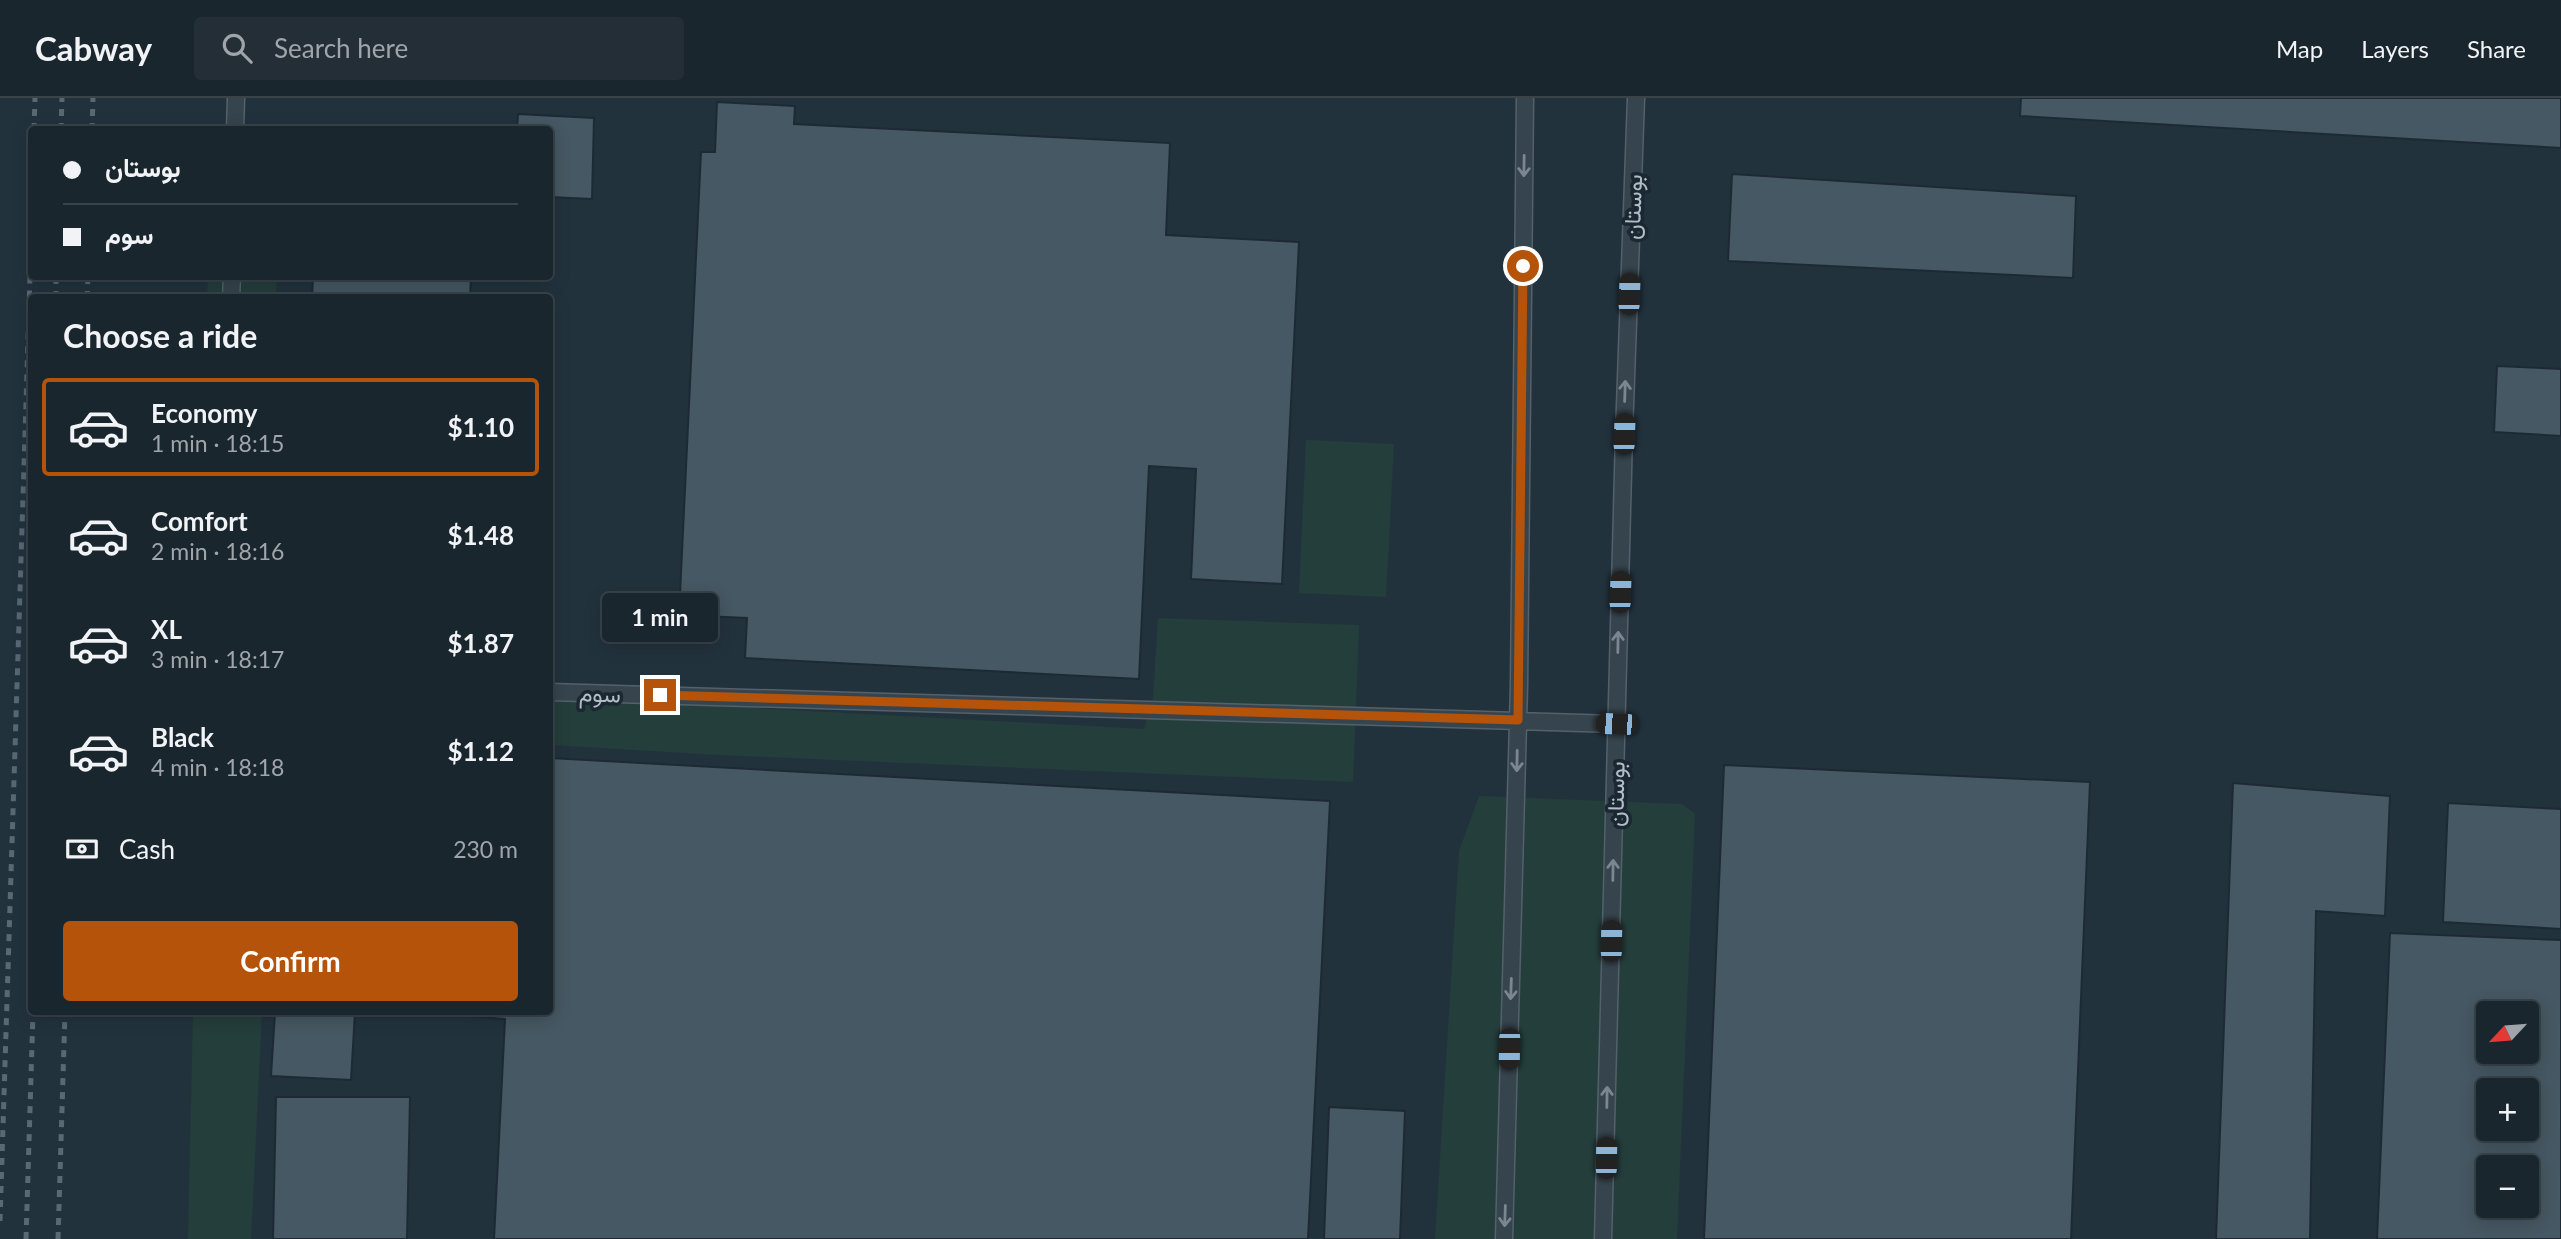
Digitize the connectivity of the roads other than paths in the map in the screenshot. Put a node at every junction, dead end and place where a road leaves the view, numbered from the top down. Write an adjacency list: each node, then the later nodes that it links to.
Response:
1 (236, 98): 4 (lane)
2 (1525, 98): 6 (lane, one-way to 6)
3 (1636, 98): 7 (lane, بوستان, one-way to 3)
4 (235, 126)
5 (553, 692): 6 (lane, سوم)
6 (1518, 720): 7 (lane, سوم); 8 (lane, one-way to 8)
7 (1616, 724): 9 (lane, بوستان, one-way to 7)
8 (1504, 1239)
9 (1603, 1239)

